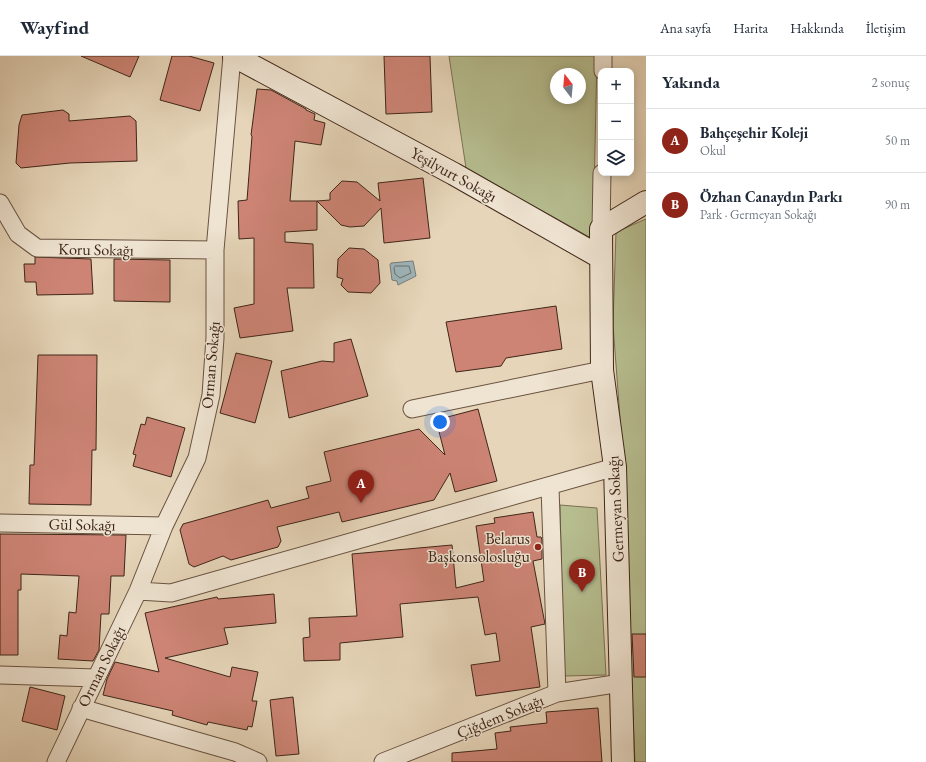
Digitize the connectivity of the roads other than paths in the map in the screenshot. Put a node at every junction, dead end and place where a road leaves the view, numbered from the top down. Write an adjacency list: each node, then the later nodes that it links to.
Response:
1 (233, 56): 8 (street, Orman Sokağı); 9 (main road, Yeşilyurt Sokağı)
2 (603, 56): 3 (street)
3 (603, 68)
4 (602, 176): 7 (street)
5 (646, 202): 7 (main road)
6 (0, 203): 8 (street, Koru Sokağı)
7 (601, 229): 9 (main road)
8 (215, 250): 15 (street, Orman Sokağı)
9 (600, 257): 10 (main road, Germeyan Sokağı)
10 (602, 370): 11 (street); 12 (main road, Germeyan Sokağı)
11 (412, 409)
12 (614, 467): 13 (street); 19 (main road, Germeyan Sokağı)
13 (550, 487): 16 (street); 20 (street)
14 (0, 523): 15 (street, Gül Sokağı)
15 (164, 526): 16 (street, Orman Sokağı)
16 (138, 591): 18 (street, Orman Sokağı)
17 (0, 676): 18 (street)
18 (96, 678): 21 (street, Orman Sokağı)
19 (621, 682): 20 (street, Çiğdem Sokağı); 25 (main road, Germeyan Sokağı)
20 (556, 693): 24 (street, Çiğdem Sokağı)
21 (81, 708): 22 (street, Orman Sokağı); 23 (street)
22 (56, 762)
23 (258, 762)
24 (383, 762)
25 (623, 762)

